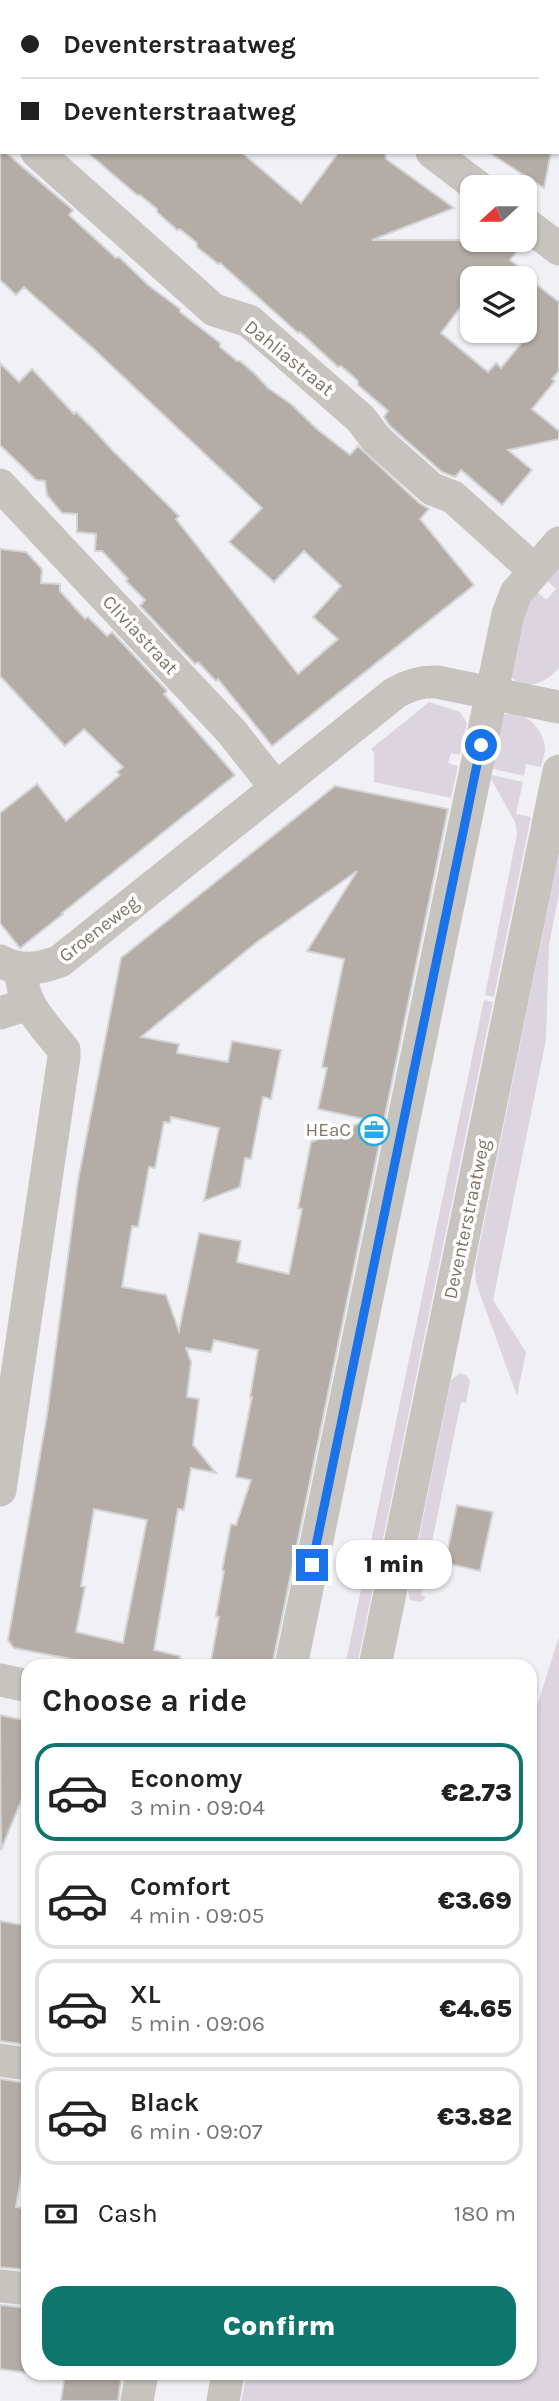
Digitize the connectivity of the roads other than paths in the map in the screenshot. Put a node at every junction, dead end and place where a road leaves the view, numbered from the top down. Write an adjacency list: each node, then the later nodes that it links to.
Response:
1 (39, 154): 8 (street, Dahliastraat)
2 (435, 154): 3 (street)
3 (462, 175)
4 (537, 232): 5 (street)
5 (559, 249)
6 (0, 485): 12 (street, Cliviastraat)
7 (559, 542): 8 (street)
8 (535, 571): 9 (street)
9 (491, 693): 10 (street, Groeneweg); 12 (street, Groeneweg); 17 (street)
10 (559, 708)
11 (559, 771): 18 (street, Deventerstraatweg)
12 (276, 788): 13 (street, Groeneweg)
13 (10, 964): 14 (street, Groeneweg)
14 (14, 1008): 15 (street, Groeneweg)
15 (4, 1441): 16 (street, Groeneweg)
16 (0, 1490)
17 (292, 1659)
18 (375, 1659)
19 (0, 1680): 20 (street)
20 (21, 1684)
21 (0, 2060): 22 (street)
22 (21, 2063)
23 (0, 2286): 24 (street)
24 (21, 2288)
25 (140, 2380): 27 (street)
26 (227, 2380): 28 (street)
27 (136, 2401)
28 (223, 2401)

